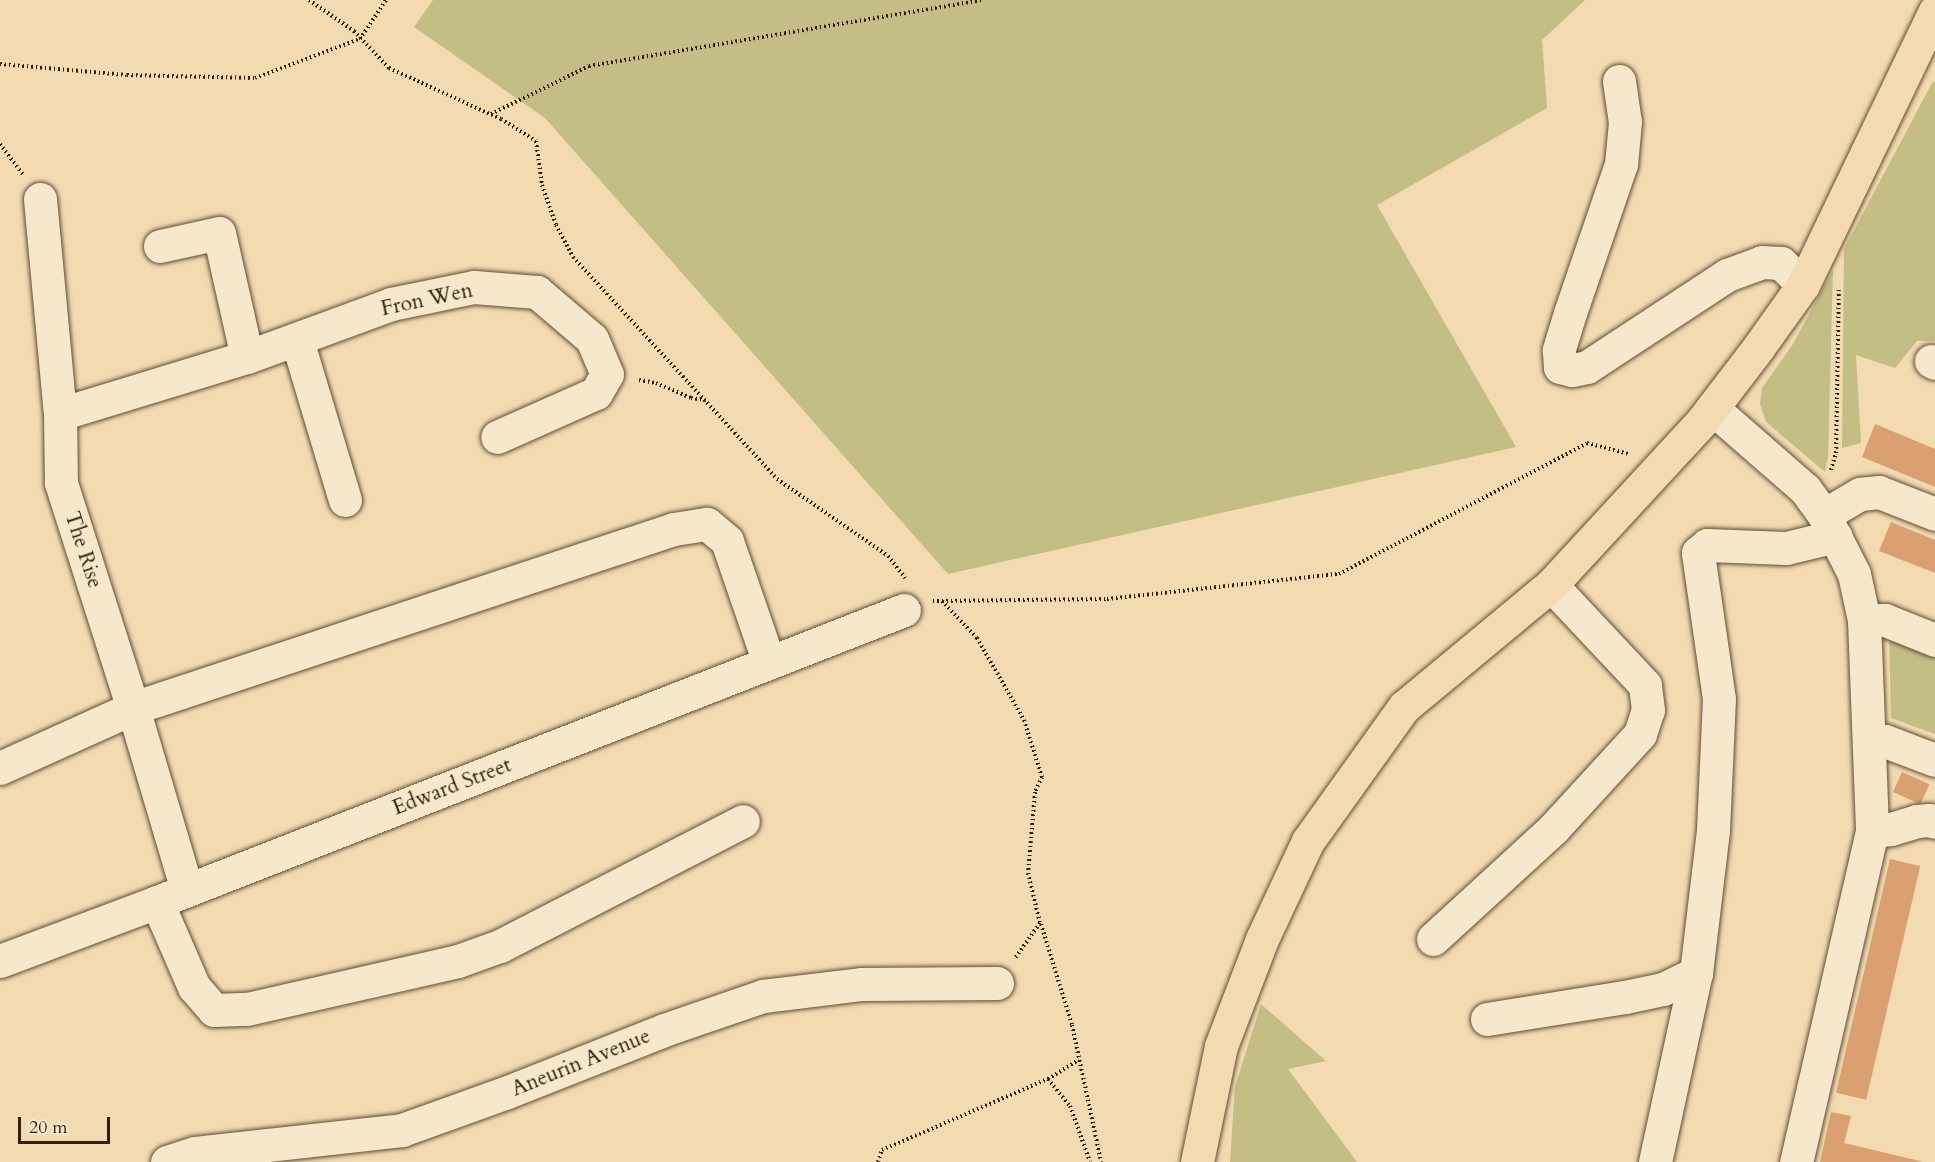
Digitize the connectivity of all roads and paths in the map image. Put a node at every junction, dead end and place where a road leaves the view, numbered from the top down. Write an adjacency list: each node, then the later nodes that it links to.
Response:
1 (309, 0): 5 (path)
2 (386, 0): 5 (path)
3 (983, 0): 8 (path)
4 (1935, 11): 10 (main road)
5 (360, 39): 6 (path); 8 (path)
6 (0, 64)
7 (1619, 81): 12 (street)
8 (491, 114): 16 (path)
9 (40, 199): 18 (street, The Rise)
10 (1825, 236): 12 (main road); 21 (path)
11 (160, 246): 14 (street)
12 (1803, 285): 17 (main road)
13 (297, 340): 14 (street, Fron Wen); 15 (street, Fron Wen); 22 (street)
14 (247, 357): 18 (street, Fron Wen)
15 (607, 374): 16 (path); 19 (street)
16 (706, 400): 27 (path)
17 (1712, 408): 20 (main road); 24 (street)
18 (60, 414): 31 (street, The Rise)
19 (497, 437)
20 (1663, 463): 25 (main road); 26 (path)
21 (1830, 474)
22 (345, 500)
23 (1935, 514): 24 (street)
24 (1830, 525): 28 (street); 42 (street)
25 (1551, 585): 40 (street); 51 (main road)
26 (942, 601): 27 (path); 39 (path)
27 (914, 606): 30 (street, Edward Street)
28 (1864, 620): 29 (street); 32 (street)
29 (1935, 640)
30 (769, 663): 31 (street); 38 (street, Edward Street)
31 (133, 708): 34 (street); 38 (street, The Rise)
32 (1869, 741): 33 (street); 37 (street)
33 (1935, 760)
34 (0, 768)
35 (743, 821): 38 (street, The Rise)
36 (1935, 822): 37 (street)
37 (1872, 831): 53 (street)
38 (172, 896): 41 (street, Edward Street)
39 (1040, 923): 43 (path); 45 (path)
40 (1433, 939)
41 (0, 961)
42 (1696, 973): 44 (street); 52 (street)
43 (997, 983): 47 (street, Aneurin Avenue)
44 (1487, 1019)
45 (1079, 1060): 46 (path); 50 (path)
46 (1048, 1079): 48 (path); 49 (path)
47 (167, 1162)
48 (878, 1162)
49 (1090, 1162)
50 (1101, 1162)
51 (1197, 1162)
52 (1655, 1162)
53 (1796, 1162)

